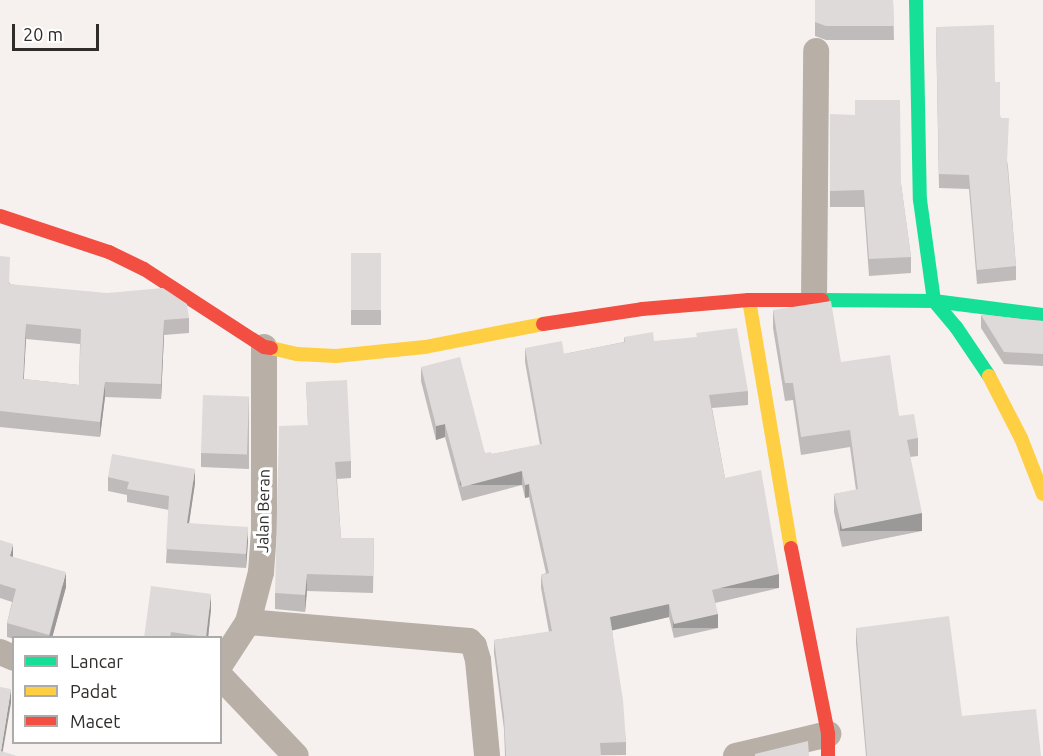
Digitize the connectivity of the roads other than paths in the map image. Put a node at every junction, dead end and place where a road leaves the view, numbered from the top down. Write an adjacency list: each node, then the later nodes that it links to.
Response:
1 (916, 0): 6 (street)
2 (816, 51): 5 (street)
3 (0, 216): 8 (street)
4 (749, 300): 5 (street); 8 (street); 13 (street)
5 (814, 301): 6 (street)
6 (934, 301): 7 (street); 9 (street)
7 (1043, 315)
8 (264, 347): 10 (street, Jalan Beran)
9 (1043, 494)
10 (248, 622): 11 (street, Jalan Beran); 15 (street)
11 (222, 662)
12 (222, 678): 14 (street)
13 (828, 745): 16 (street)
14 (296, 756)
15 (488, 756)
16 (736, 756)

